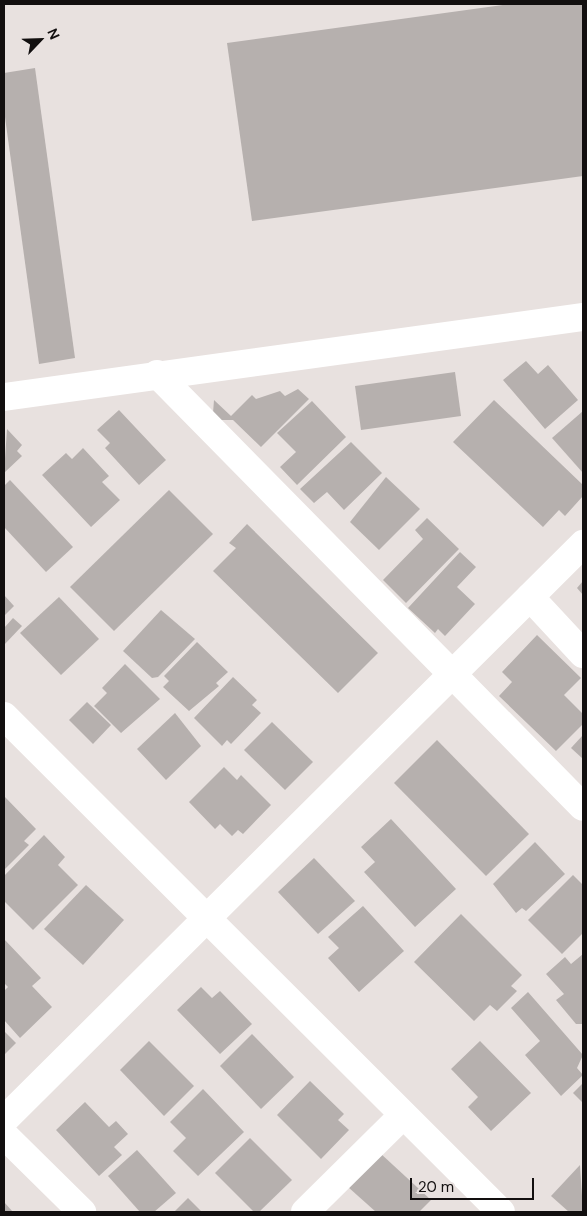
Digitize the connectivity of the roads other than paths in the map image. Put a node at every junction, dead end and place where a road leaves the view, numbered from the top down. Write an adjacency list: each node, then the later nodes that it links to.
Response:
1 (583, 317): 2 (street)
2 (157, 374): 3 (street); 7 (street)
3 (4, 397)
4 (583, 544): 5 (street)
5 (530, 597): 6 (street); 7 (street)
6 (583, 654)
7 (452, 674): 9 (street); 10 (street)
8 (4, 716): 10 (street)
9 (583, 807)
10 (206, 919): 11 (street); 12 (street)
11 (403, 1115): 15 (street); 16 (street)
12 (4, 1120)
13 (4, 1135): 14 (street)
14 (82, 1212)
15 (305, 1212)
16 (501, 1212)

